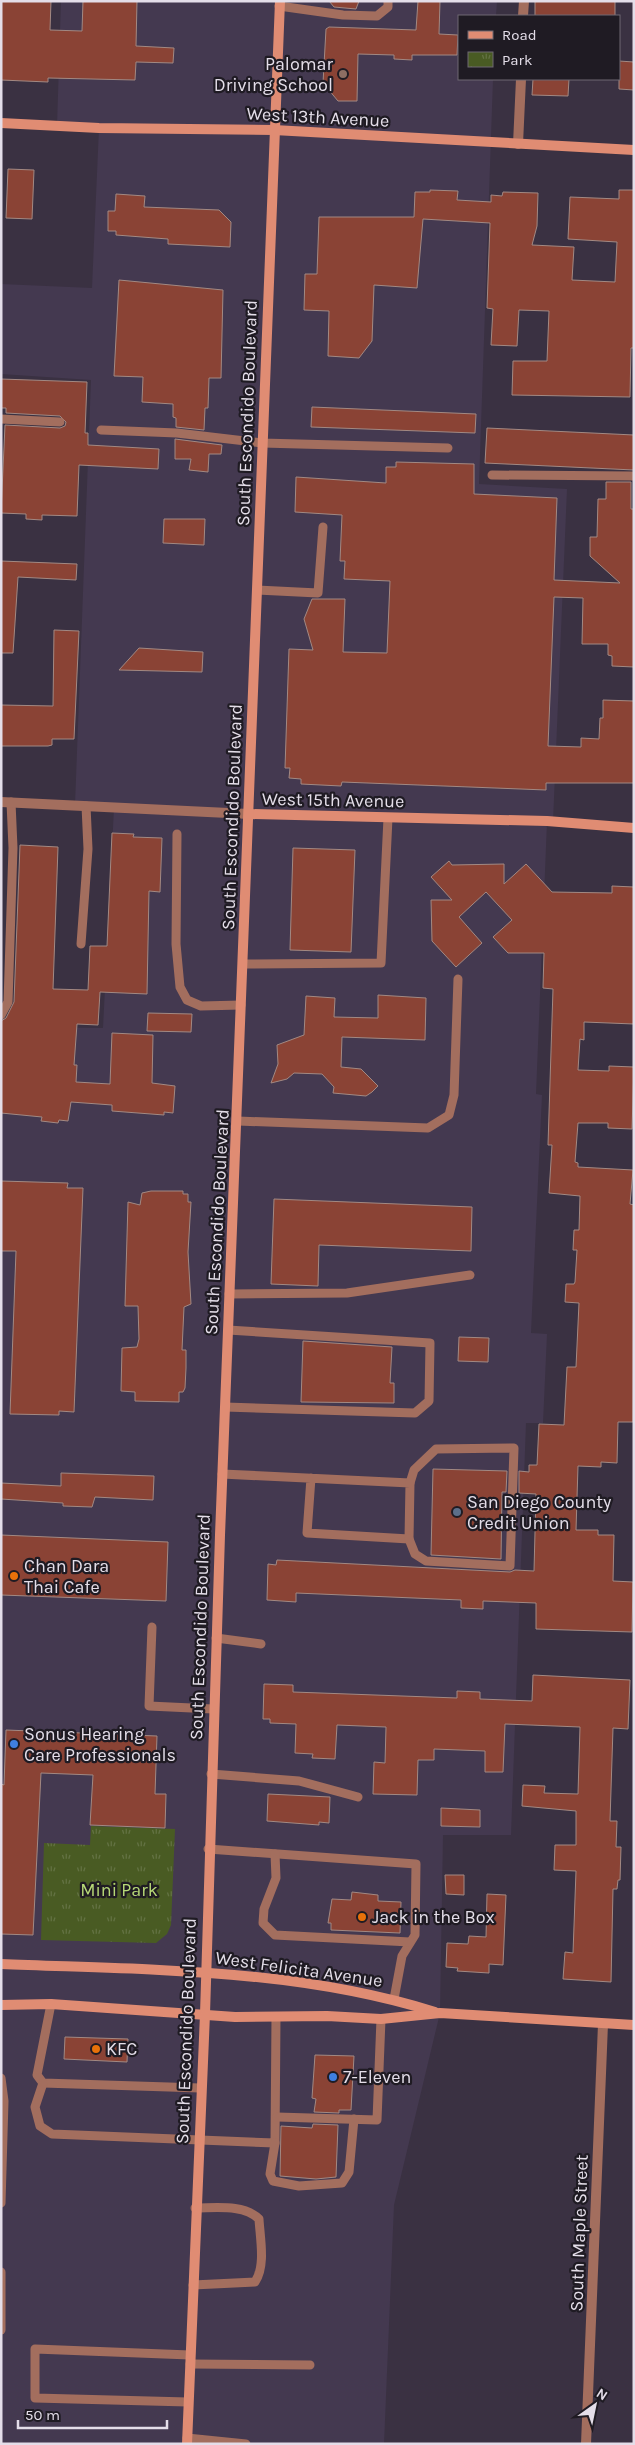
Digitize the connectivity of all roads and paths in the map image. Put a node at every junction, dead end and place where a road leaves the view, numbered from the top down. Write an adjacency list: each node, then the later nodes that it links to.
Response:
1 (388, 1): 3 (lane)
2 (524, 1): 4 (street)
3 (279, 4): 7 (main road, South Escondido Boulevard)
4 (523, 15)
5 (521, 80): 8 (street)
6 (1, 123): 7 (main road, West 13th Avenue)
7 (274, 130): 8 (main road, West 13th Avenue); 13 (main road, South Escondido Boulevard)
8 (518, 144): 9 (main road, West 13th Avenue)
9 (634, 150)
10 (1, 419): 11 (lane)
11 (60, 422)
12 (101, 430): 13 (lane)
13 (262, 443): 14 (lane); 18 (main road, South Escondido Boulevard)
14 (448, 448)
15 (492, 475): 16 (lane)
16 (634, 476)
17 (323, 527): 18 (lane)
18 (257, 590): 21 (main road, South Escondido Boulevard)
19 (6, 802): 20 (street, West 15th Avenue); 29 (lane)
20 (86, 806): 21 (street, West 15th Avenue); 25 (lane)
21 (249, 814): 22 (main road, West 15th Avenue); 26 (main road, South Escondido Boulevard)
22 (388, 818): 23 (main road, West 15th Avenue); 26 (lane)
23 (634, 828)
24 (177, 834): 28 (lane)
25 (81, 944)
26 (243, 964): 28 (main road, South Escondido Boulevard)
27 (458, 979): 30 (lane)
28 (241, 1005): 30 (main road, South Escondido Boulevard)
29 (1, 1015)
30 (238, 1121): 32 (main road, South Escondido Boulevard)
31 (470, 1275): 32 (lane)
32 (230, 1294): 33 (main road, South Escondido Boulevard)
33 (228, 1330): 34 (main road, South Escondido Boulevard); 34 (lane)
34 (225, 1407): 35 (main road, South Escondido Boulevard)
35 (222, 1474): 36 (lane); 40 (main road, South Escondido Boulevard)
36 (311, 1478): 37 (lane); 38 (lane)
37 (410, 1483): 38 (lane); 38 (lane)
38 (409, 1540)
39 (152, 1627): 42 (lane)
40 (216, 1638): 41 (lane); 42 (main road, South Escondido Boulevard)
41 (261, 1644)
42 (214, 1709): 43 (main road, South Escondido Boulevard)
43 (211, 1774): 44 (lane); 45 (main road, South Escondido Boulevard)
44 (358, 1797)
45 (208, 1849): 46 (lane); 49 (main road, South Escondido Boulevard)
46 (275, 1854): 47 (lane); 47 (lane)
47 (410, 1942): 50 (lane)
48 (1, 1964): 49 (main road, West Felicita Avenue)
49 (206, 1972): 50 (main road, West Felicita Avenue); 54 (main road, South Escondido Boulevard)
50 (394, 1999): 53 (main road, West Felicita Avenue)
51 (51, 2004): 52 (main road, West Felicita Avenue); 54 (main road, West Felicita Avenue); 60 (lane)
52 (1, 2005)
53 (440, 2013): 56 (main road, West Felicita Avenue); 57 (main road, West Felicita Avenue)
54 (205, 2014): 55 (main road, West Felicita Avenue); 61 (main road, South Escondido Boulevard)
55 (276, 2017): 56 (main road, West Felicita Avenue); 62 (lane)
56 (382, 2019): 63 (lane)
57 (603, 2024): 58 (main road, West Felicita Avenue); 76 (street, South Maple Street)
58 (634, 2025)
59 (1, 2078): 66 (lane)
60 (43, 2083): 61 (lane); 64 (lane)
61 (200, 2088): 64 (main road, South Escondido Boulevard)
62 (277, 2117): 63 (lane); 65 (lane)
63 (354, 2119): 65 (lane)
64 (198, 2140): 65 (lane); 67 (main road, South Escondido Boulevard)
65 (275, 2143)
66 (1, 2203)
67 (196, 2208): 69 (main road, South Escondido Boulevard); 69 (lane)
68 (1, 2272): 70 (lane)
69 (193, 2285): 71 (main road, South Escondido Boulevard)
70 (1, 2330)
71 (190, 2359): 72 (lane); 73 (main road, South Escondido Boulevard); 73 (lane)
72 (310, 2365)
73 (188, 2402): 74 (main road, South Escondido Boulevard)
74 (187, 2441): 75 (lane)
75 (246, 2444)
76 (586, 2444)

